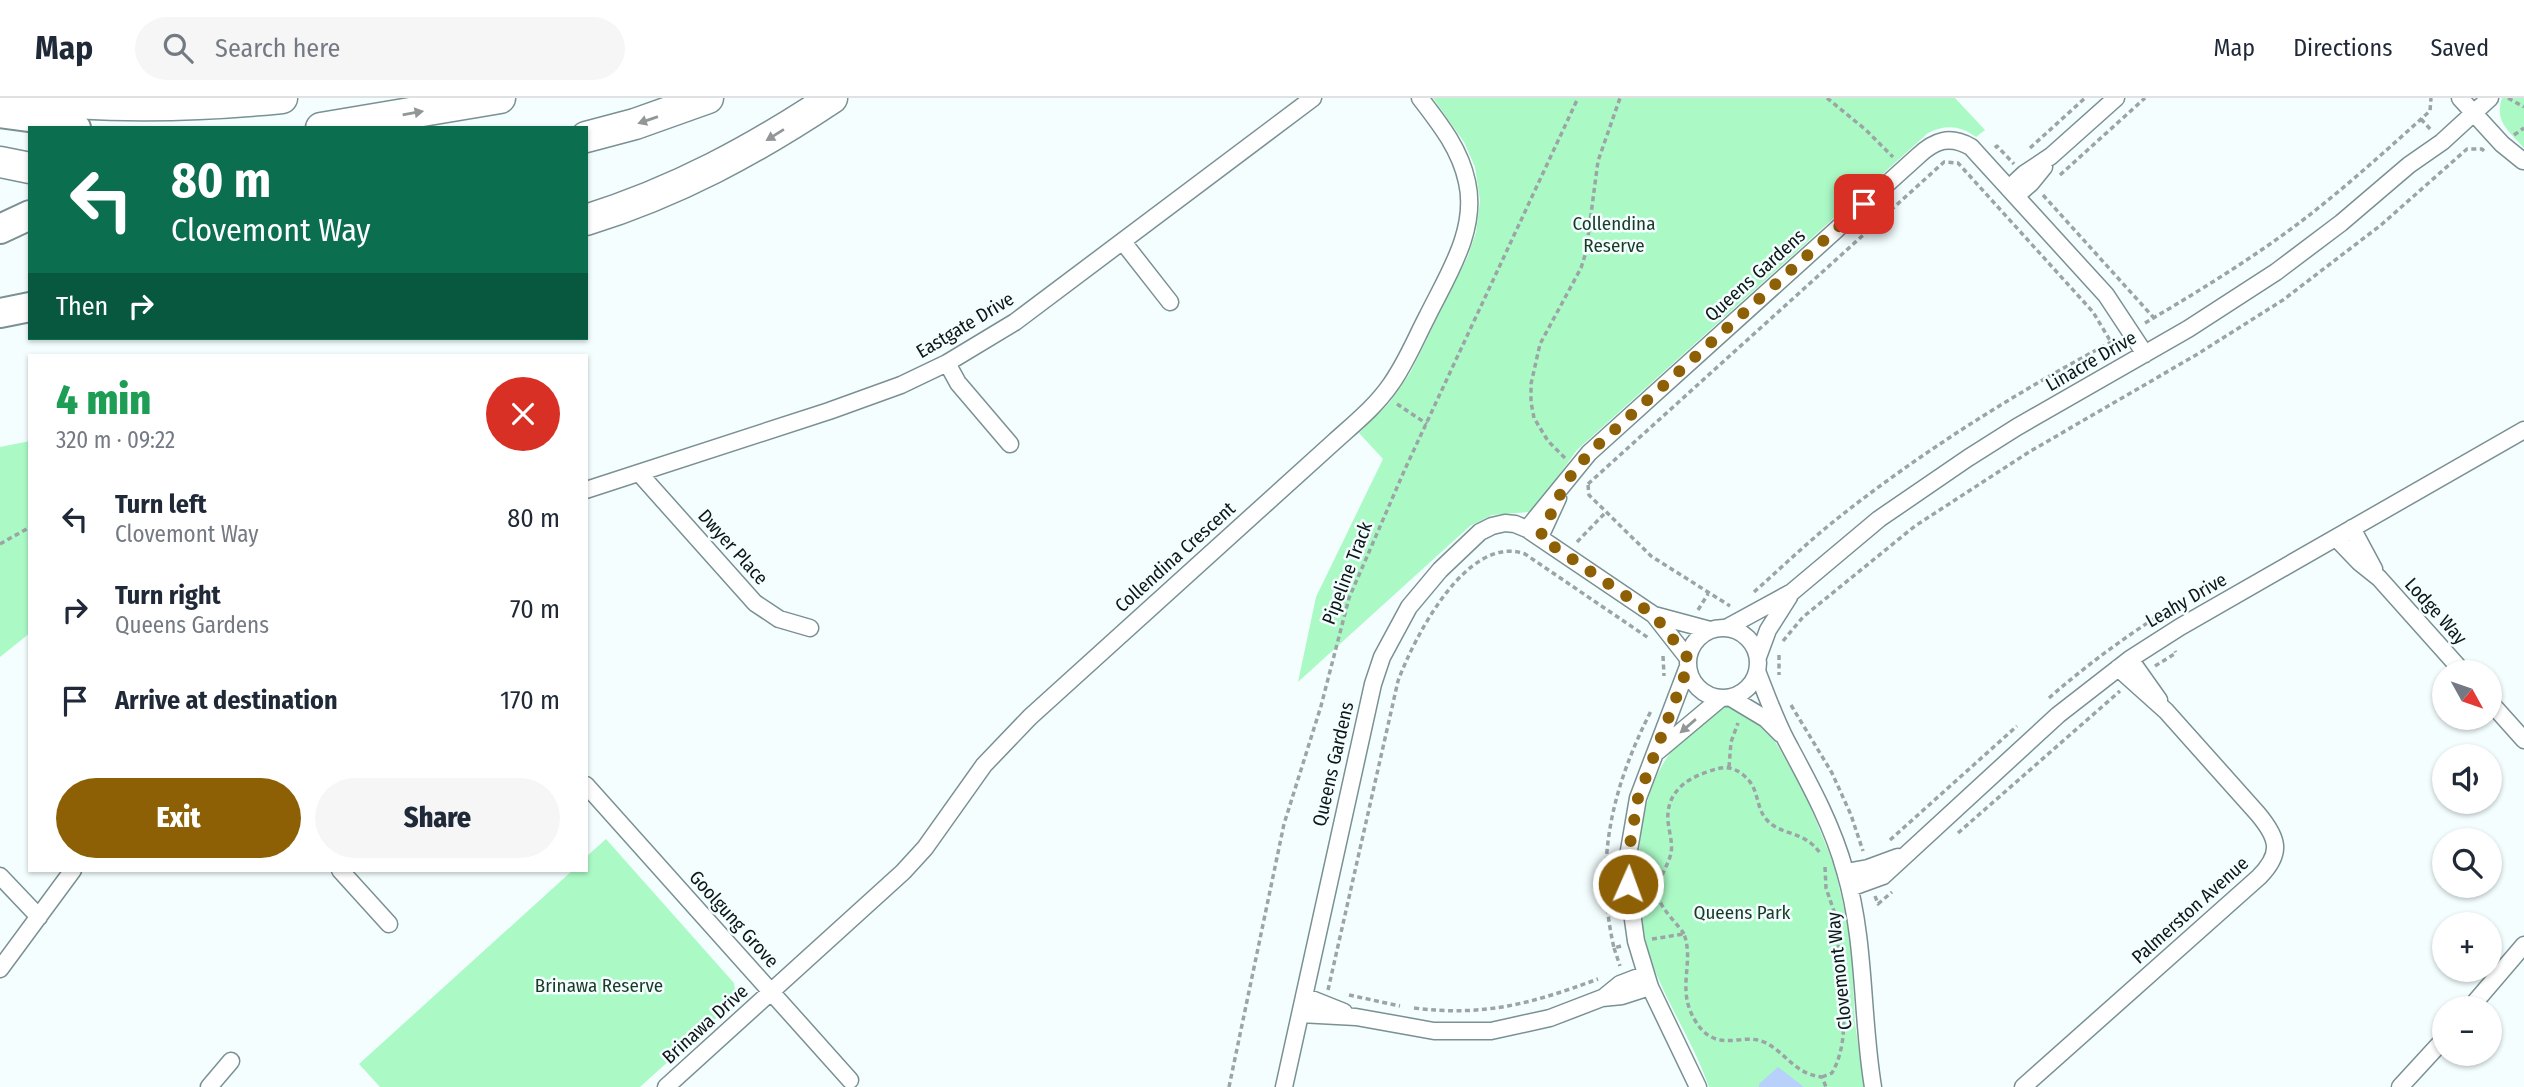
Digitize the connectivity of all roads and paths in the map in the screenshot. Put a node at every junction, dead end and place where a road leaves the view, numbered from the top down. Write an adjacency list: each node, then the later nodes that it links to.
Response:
1 (13, 98): 2 (highway)
2 (282, 98)
3 (500, 98): 20 (highway, one-way to 3)
4 (708, 98): 21 (highway, one-way to 21)
5 (832, 98): 33 (highway, one-way to 33)
6 (1313, 98): 35 (street, Eastgate Drive)
7 (1420, 98): 44 (street, Collendina Crescent)
8 (1578, 98): 45 (path, Pipeline Track)
9 (1620, 98): 48 (path)
10 (1827, 98): 28 (path)
11 (2085, 98): 23 (path)
12 (2116, 98): 30 (street)
13 (2145, 98): 29 (path)
14 (2431, 98): 39 (path)
15 (2508, 98): 17 (path)
16 (2474, 102): 22 (street); 25 (street); 42 (street, Linacre Drive)
17 (2524, 107)
18 (0, 113): 19 (highway)
19 (71, 126)
20 (333, 126)
21 (588, 136)
22 (2502, 144): 25 (street); 64 (path)
23 (2023, 154)
24 (1983, 160): 28 (street, Queens Gardens); 30 (path); 31 (street, Queens Gardens)
25 (2524, 161)
26 (0, 162): 27 (highway)
27 (28, 168)
28 (1904, 169): 48 (street, Queens Gardens)
29 (2059, 175)
30 (2028, 179): 31 (street); 39 (path)
31 (2012, 192): 40 (street, Queens Gardens)
32 (28, 216): 34 (highway)
33 (588, 219)
34 (0, 229)
35 (1123, 242): 36 (street); 43 (street, Eastgate Drive)
36 (1170, 302)
37 (28, 307): 38 (highway)
38 (0, 313)
39 (2154, 318): 40 (path)
40 (2132, 332): 41 (path); 42 (street, Queens Gardens)
41 (2111, 342): 50 (path); 59 (path)
42 (2145, 354): 58 (street, Linacre Drive)
43 (947, 363): 47 (street); 49 (street, Eastgate Drive)
44 (1383, 394): 45 (path); 103 (street, Collendina Crescent)
45 (1427, 424): 115 (path, Pipeline Track)
46 (2524, 430): 53 (street, Leahy Drive)
47 (1010, 444)
48 (1576, 468): 50 (path); 54 (street, Queens Gardens)
49 (639, 473): 51 (street, Eastgate Drive); 62 (street, Dwyer Place)
50 (1588, 484): 59 (path)
51 (588, 489)
52 (28, 528): 56 (path)
53 (2352, 528): 55 (street, Leahy Drive); 57 (street, Lodge Way)
54 (1533, 533): 61 (street); 105 (street, Queens Gardens)
55 (2336, 538): 57 (street, Lodge Way); 65 (street, Leahy Drive)
56 (0, 544)
57 (2379, 578): 66 (street, Lodge Way)
58 (1792, 592): 60 (street, Linacre Drive); 64 (street, Linacre Drive)
59 (1740, 604): 60 (path)
60 (1754, 614): 63 (street, Linacre Drive)
61 (1654, 615): 63 (street); 67 (street)
62 (810, 628)
63 (1718, 629): 67 (street); 68 (street)
64 (1768, 630): 68 (street, Linacre Drive)
65 (2166, 636): 69 (street, Leahy Drive); 71 (path); 75 (path)
66 (2452, 660)
67 (1687, 663): 72 (street); 80 (street)
68 (1758, 664): 72 (street); 78 (street, Clovemont Way)
69 (2124, 664): 71 (street, Palmerston Avenue); 85 (street, Leahy Drive)
70 (1664, 679): 102 (path)
71 (2137, 679): 82 (path); 120 (street, Palmerston Avenue)
72 (1725, 698): 78 (street, Clovemont Way); 80 (street, one-way to 80)
73 (1789, 702): 85 (path)
74 (1653, 707): 97 (path)
75 (2039, 707)
76 (2502, 715): 79 (street)
77 (2020, 724): 85 (path)
78 (1786, 739): 88 (street, Clovemont Way)
79 (2524, 740)
80 (1656, 752): 95 (street)
81 (588, 787): 103 (street, Goolgung Grove)
82 (1956, 835)
83 (1822, 856): 94 (path)
84 (1825, 864): 111 (path)
85 (1868, 868): 88 (street, Leahy Drive); 90 (street, Leahy Drive); 91 (path)
86 (73, 872): 92 (street)
87 (342, 872): 93 (street)
88 (1846, 872): 90 (street, Clovemont Way)
89 (0, 876): 92 (street)
90 (1850, 888): 119 (street, Clovemont Way)
91 (1894, 890)
92 (39, 917): 98 (street)
93 (389, 924)
94 (1684, 934): 95 (path); 111 (path)
95 (1636, 941): 97 (path); 101 (street)
96 (2524, 945): 106 (street)
97 (1614, 948): 99 (path)
98 (0, 969)
99 (1621, 970)
100 (1600, 978): 104 (path)
101 (1648, 980): 108 (street); 117 (street)
102 (1328, 990)
103 (772, 992): 112 (street, Goolgung Grove); 114 (street, Brinawa Drive)
104 (1340, 993)
105 (1304, 996): 107 (street, Queens Gardens); 108 (street)
106 (2480, 996)
107 (1300, 1014): 108 (street); 116 (street, Queens Gardens)
108 (1356, 1017)
109 (2432, 1052): 121 (street)
110 (231, 1060): 113 (street)
111 (1822, 1077): 118 (path)
112 (850, 1080)
113 (209, 1087)
114 (666, 1087)
115 (1229, 1087)
116 (1284, 1087)
117 (1698, 1087)
118 (1826, 1087)
119 (1873, 1087)
120 (2023, 1087)
121 (2400, 1087)

